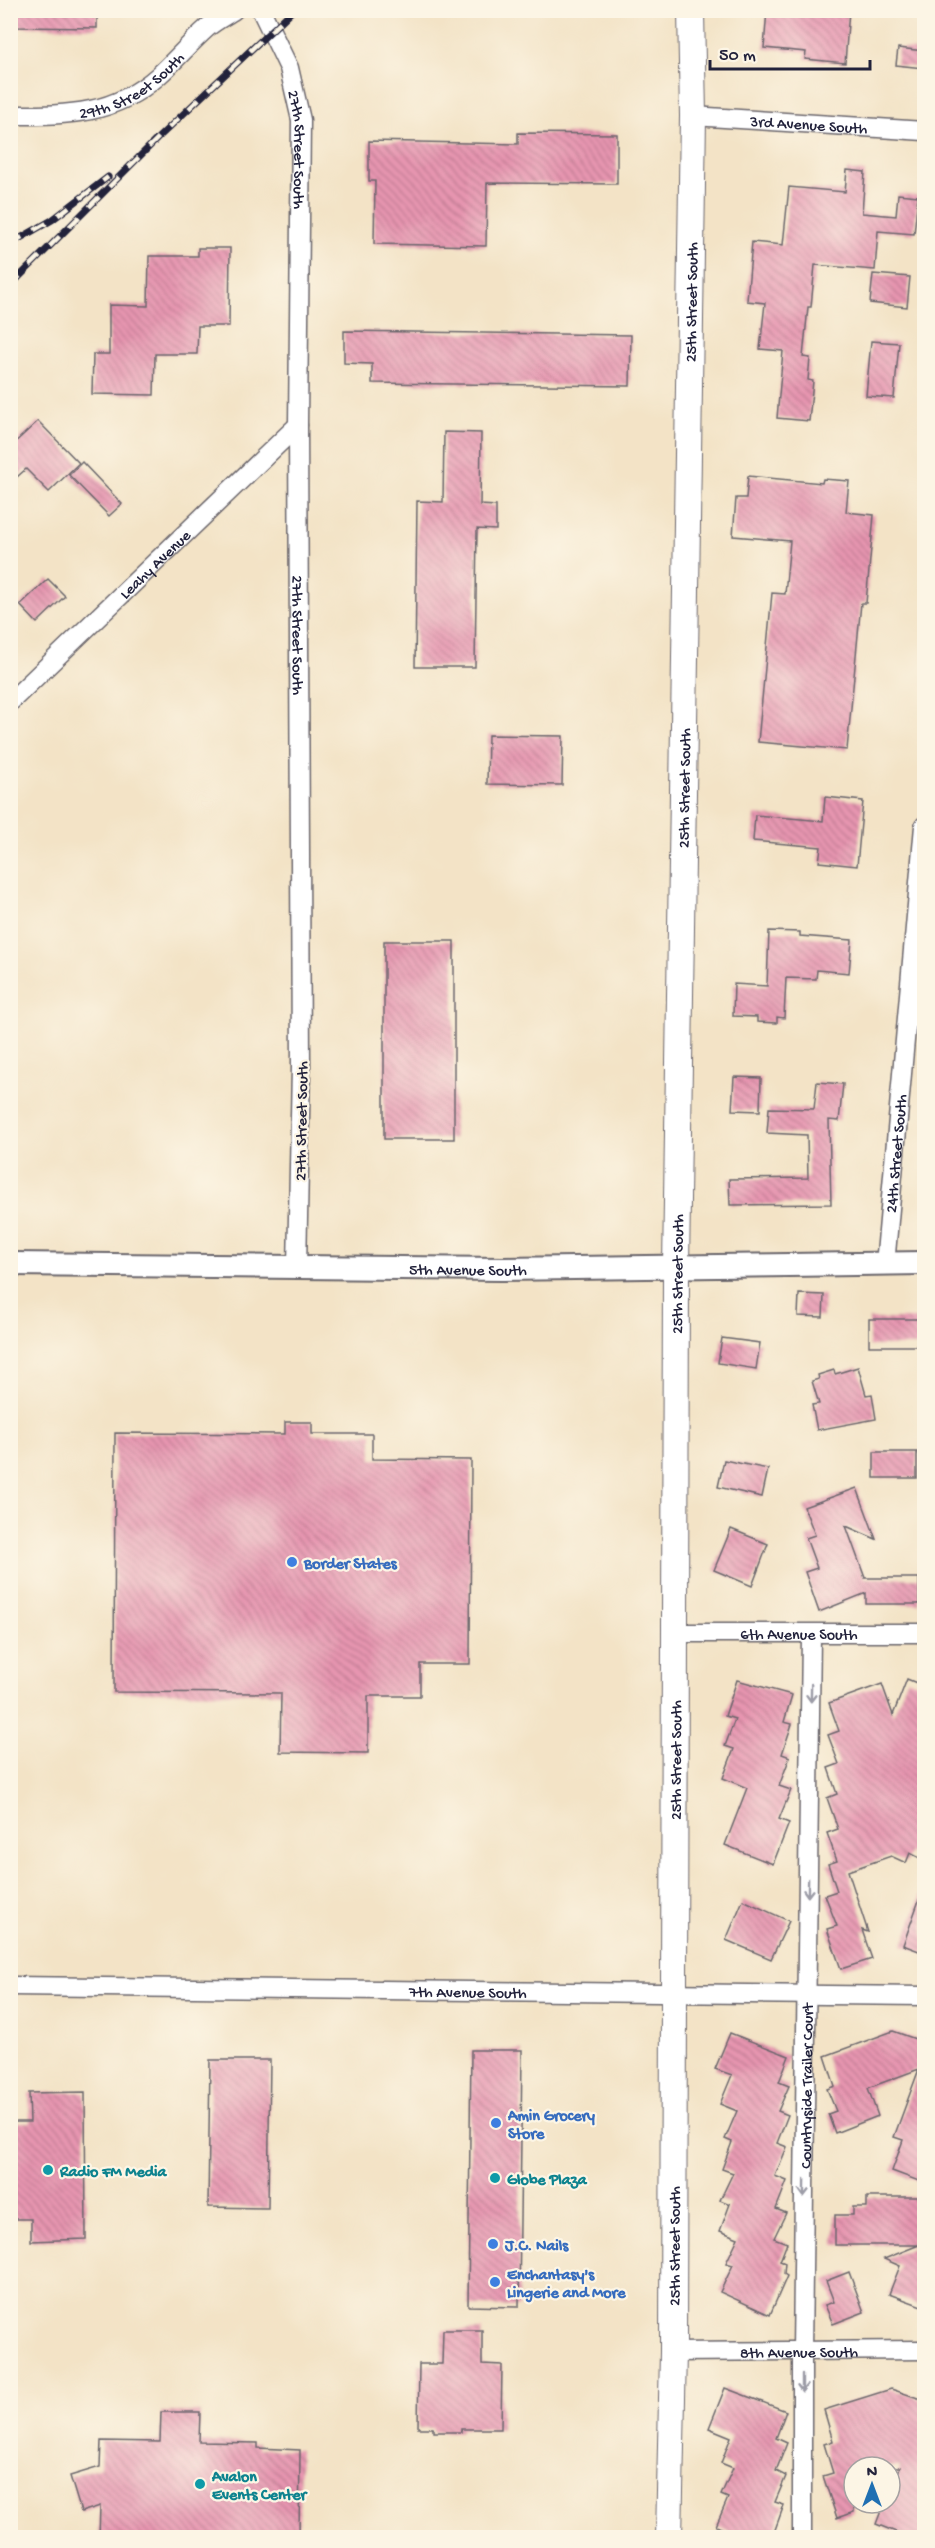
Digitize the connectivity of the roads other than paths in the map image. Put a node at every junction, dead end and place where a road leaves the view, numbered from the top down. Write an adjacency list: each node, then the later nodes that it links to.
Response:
1 (234, 10): 4 (street, 29th Street South)
2 (261, 10): 7 (street, 27th Street South)
3 (691, 10): 5 (main road, 25th Street South)
4 (10, 115)
5 (693, 116): 6 (street, 3rd Avenue South); 14 (main road, 25th Street South)
6 (924, 131)
7 (298, 425): 8 (street, Leahy Avenue); 13 (street, 27th Street South)
8 (10, 702)
9 (924, 826): 12 (street, 24th Street South)
10 (924, 1263): 12 (street, 5th Avenue South)
11 (10, 1264): 13 (street, 5th Avenue South)
12 (885, 1265): 14 (street, 5th Avenue South)
13 (297, 1267): 14 (street, 5th Avenue South)
14 (676, 1267): 15 (main road, 25th Street South)
15 (675, 1633): 17 (street, 6th Avenue South); 19 (main road, 25th Street South)
16 (924, 1633): 17 (street, 6th Avenue South)
17 (811, 1635): 20 (street, Countryside Trailer Court, one-way to 20)
18 (10, 1986): 19 (street, 7th Avenue South)
19 (674, 1994): 20 (street, 7th Avenue South); 24 (main road, 25th Street South)
20 (807, 1995): 21 (street, 7th Avenue South); 23 (street, Countryside Trailer Court, one-way to 23)
21 (924, 1996)
22 (924, 2350): 23 (street, 8th Avenue South)
23 (802, 2351): 24 (street, 8th Avenue South); 26 (street, Countryside Trailer Court, one-way to 26)
24 (673, 2352): 25 (main road, 25th Street South)
25 (669, 2538)
26 (802, 2538)

